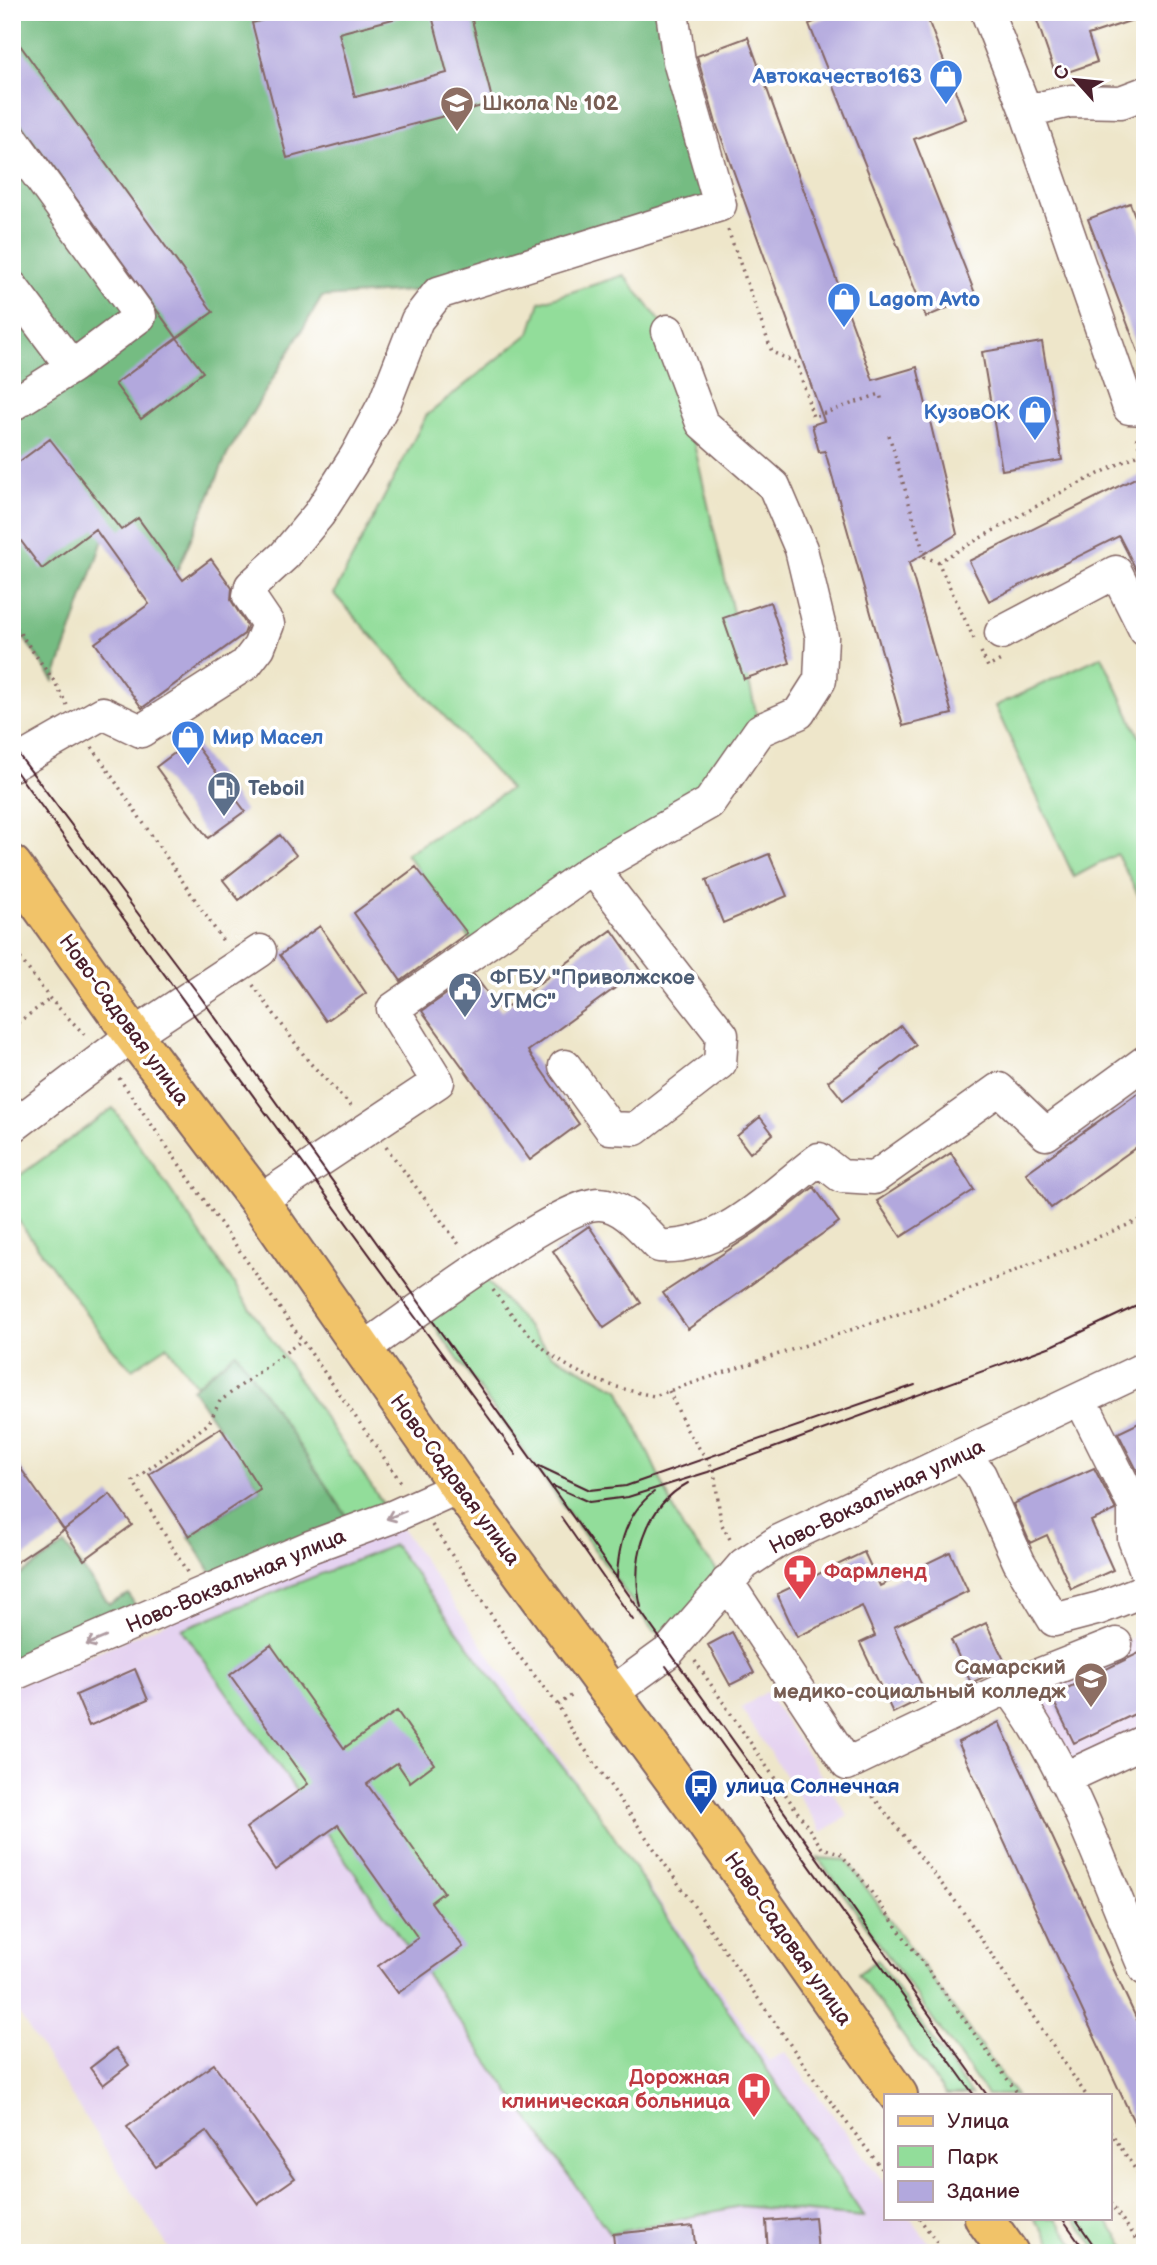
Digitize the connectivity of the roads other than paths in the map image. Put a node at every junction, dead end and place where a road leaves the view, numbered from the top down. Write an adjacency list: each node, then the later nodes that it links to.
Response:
1 (672, 12): 13 (street)
2 (987, 12): 4 (street)
3 (1145, 93): 4 (street)
4 (1026, 111): 10 (street)
5 (12, 139): 8 (street)
6 (12, 287): 8 (street)
7 (668, 331): 15 (street)
8 (72, 367): 9 (street)
9 (12, 405)
10 (1137, 409)
11 (1142, 615): 12 (street)
12 (1006, 644)
13 (12, 765)
14 (12, 865): 17 (main road, Ново-Садовая улица)
15 (593, 869): 19 (street); 21 (street)
16 (250, 958): 17 (street)
17 (119, 1045): 20 (street); 21 (main road, Ново-Садовая улица)
18 (1145, 1062): 22 (street)
19 (565, 1066)
20 (12, 1127)
21 (259, 1201): 22 (main road, Ново-Садовая улица)
22 (362, 1350): 26 (main road, Ново-Садовая улица)
23 (1145, 1368): 24 (street, Ново-Вокзальная улица)
24 (1081, 1399): 25 (street, Ново-Вокзальная улица); 27 (street)
25 (964, 1455): 28 (street, Ново-Вокзальная улица); 29 (street)
26 (459, 1488): 31 (street, Ново-Вокзальная улица, one-way to 31); 33 (main road, Ново-Садовая улица)
27 (1145, 1568)
28 (735, 1573): 32 (street); 33 (street, Ново-Вокзальная улица)
29 (1145, 1590)
30 (1116, 1644): 32 (street)
31 (12, 1675)
32 (1008, 1687): 35 (street)
33 (609, 1695): 37 (main road, Ново-Садовая улица)
34 (1145, 1741): 35 (street)
35 (1063, 1779): 36 (street)
36 (1145, 1969)
37 (897, 2094)
38 (985, 2220): 39 (main road)
39 (1009, 2253)

